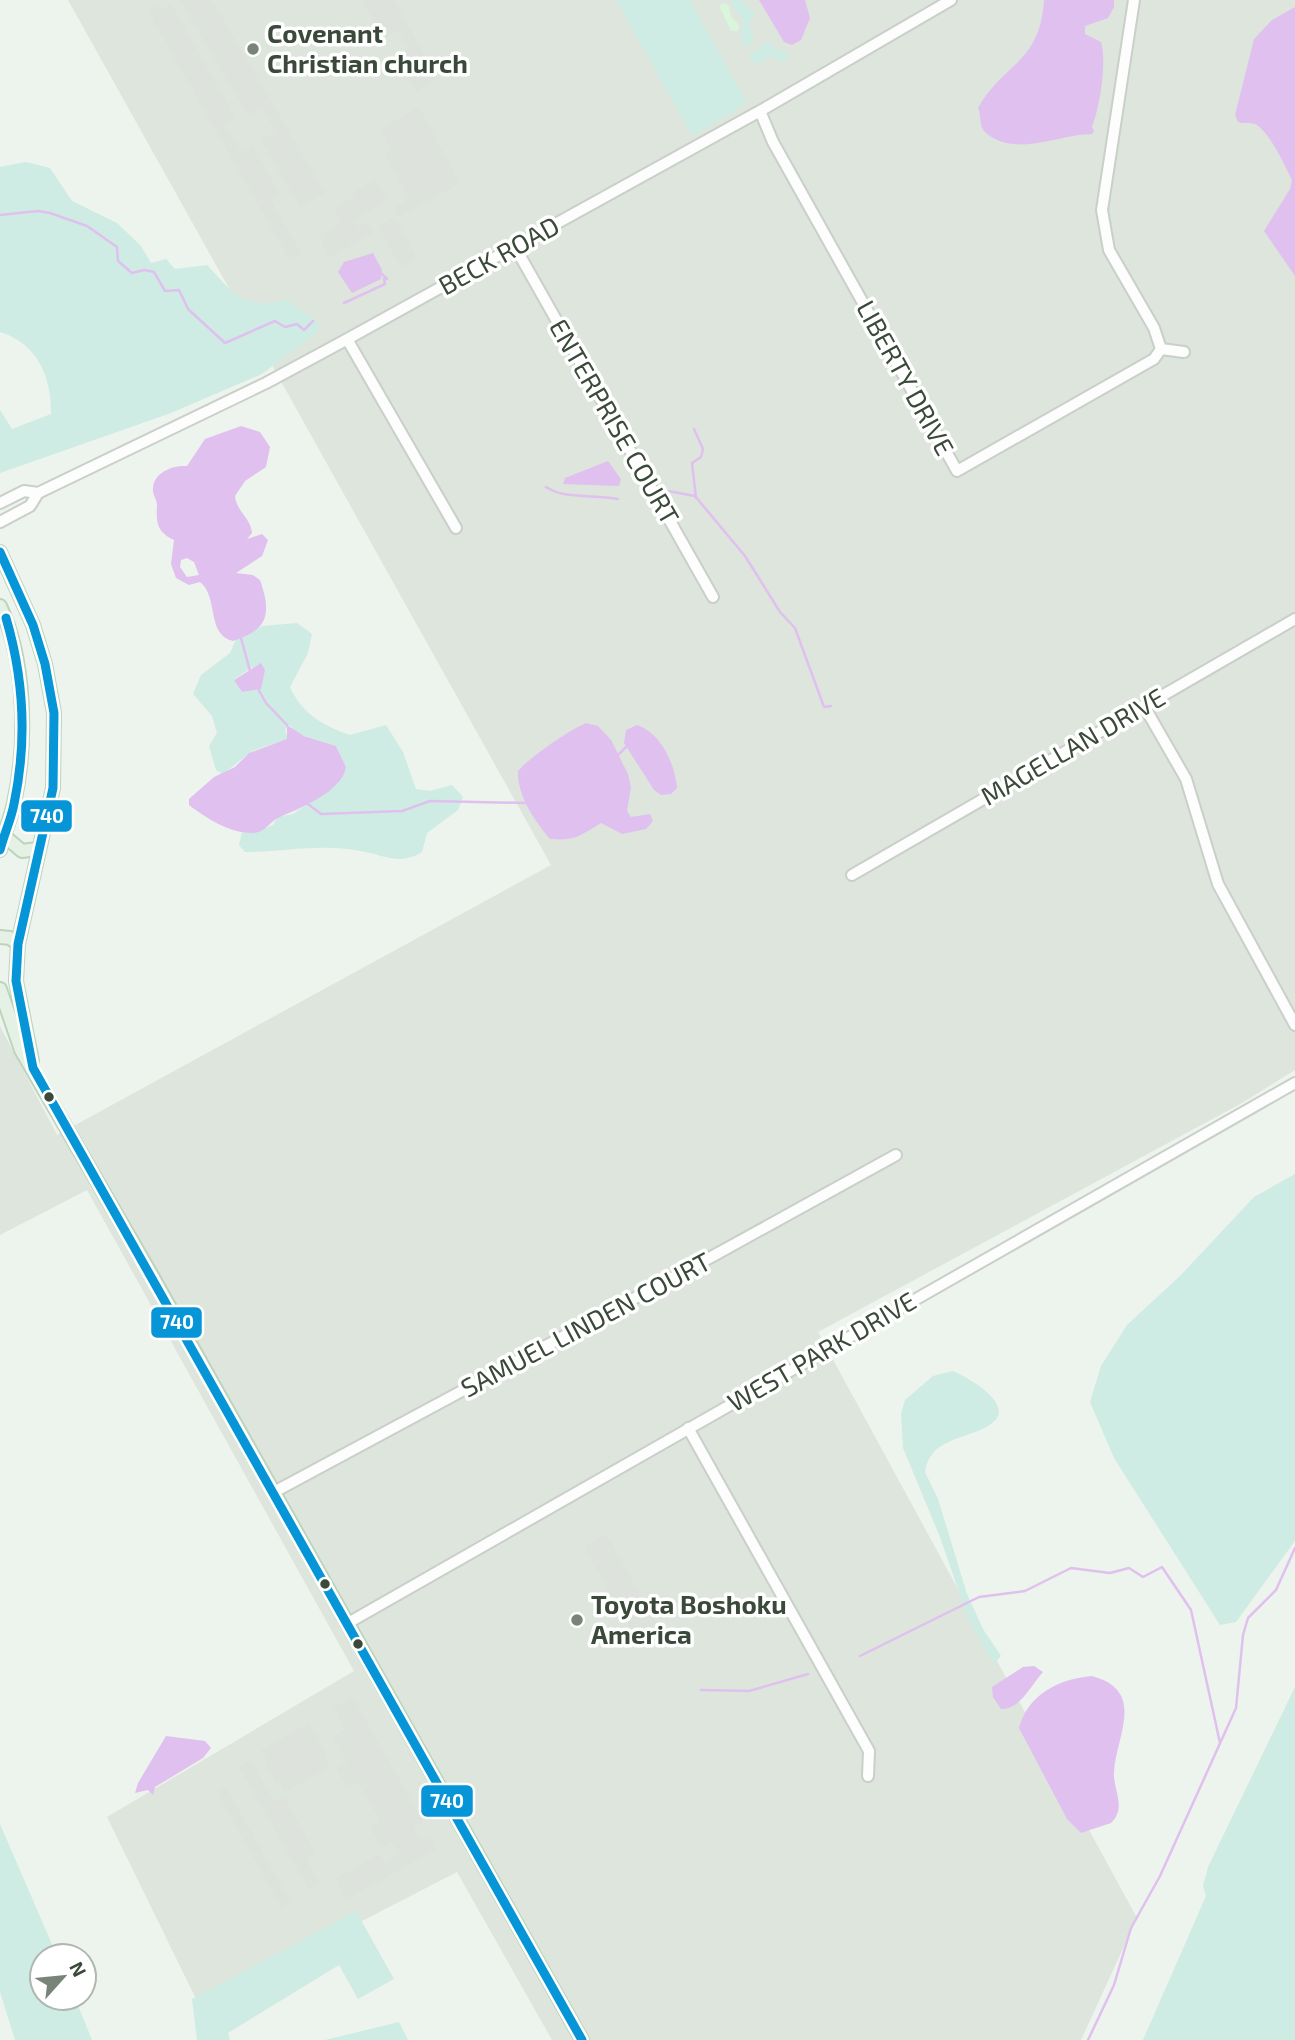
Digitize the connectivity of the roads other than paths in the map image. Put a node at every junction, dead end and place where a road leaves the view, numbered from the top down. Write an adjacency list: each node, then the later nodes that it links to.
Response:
1 (951, 0): 3 (street, BECK ROAD)
2 (1134, 0): 6 (street)
3 (760, 111): 4 (street, BECK ROAD); 6 (street, LIBERTY DRIVE)
4 (515, 247): 5 (street, BECK ROAD); 13 (street, ENTERPRISE COURT)
5 (347, 340): 8 (street, BECK ROAD); 11 (street)
6 (1161, 349): 7 (street)
7 (1185, 352)
8 (38, 493): 9 (street, BECK ROAD); 10 (street, BECK ROAD)
9 (0, 503)
10 (0, 522)
11 (456, 528)
12 (0, 552): 18 (main road)
13 (713, 597)
14 (0, 606): 17 (main road)
15 (1295, 619): 16 (street, MAGELLAN DRIVE)
16 (1144, 706): 20 (street, MAGELLAN DRIVE); 24 (street)
17 (3, 835): 18 (main road); 19 (main road)
18 (37, 849): 22 (main road)
19 (0, 850)
20 (852, 875)
21 (0, 937): 22 (main road)
22 (18, 944): 25 (main road)
23 (0, 989): 25 (main road)
24 (1295, 1025)
25 (33, 1068): 29 (main road)
26 (1295, 1083): 28 (street, WEST PARK DRIVE)
27 (896, 1155): 29 (street, SAMUEL LINDEN COURT)
28 (688, 1428): 30 (street, WEST PARK DRIVE); 31 (street)
29 (274, 1492): 30 (main road)
30 (348, 1623): 32 (main road)
31 (868, 1776)
32 (582, 2040)

